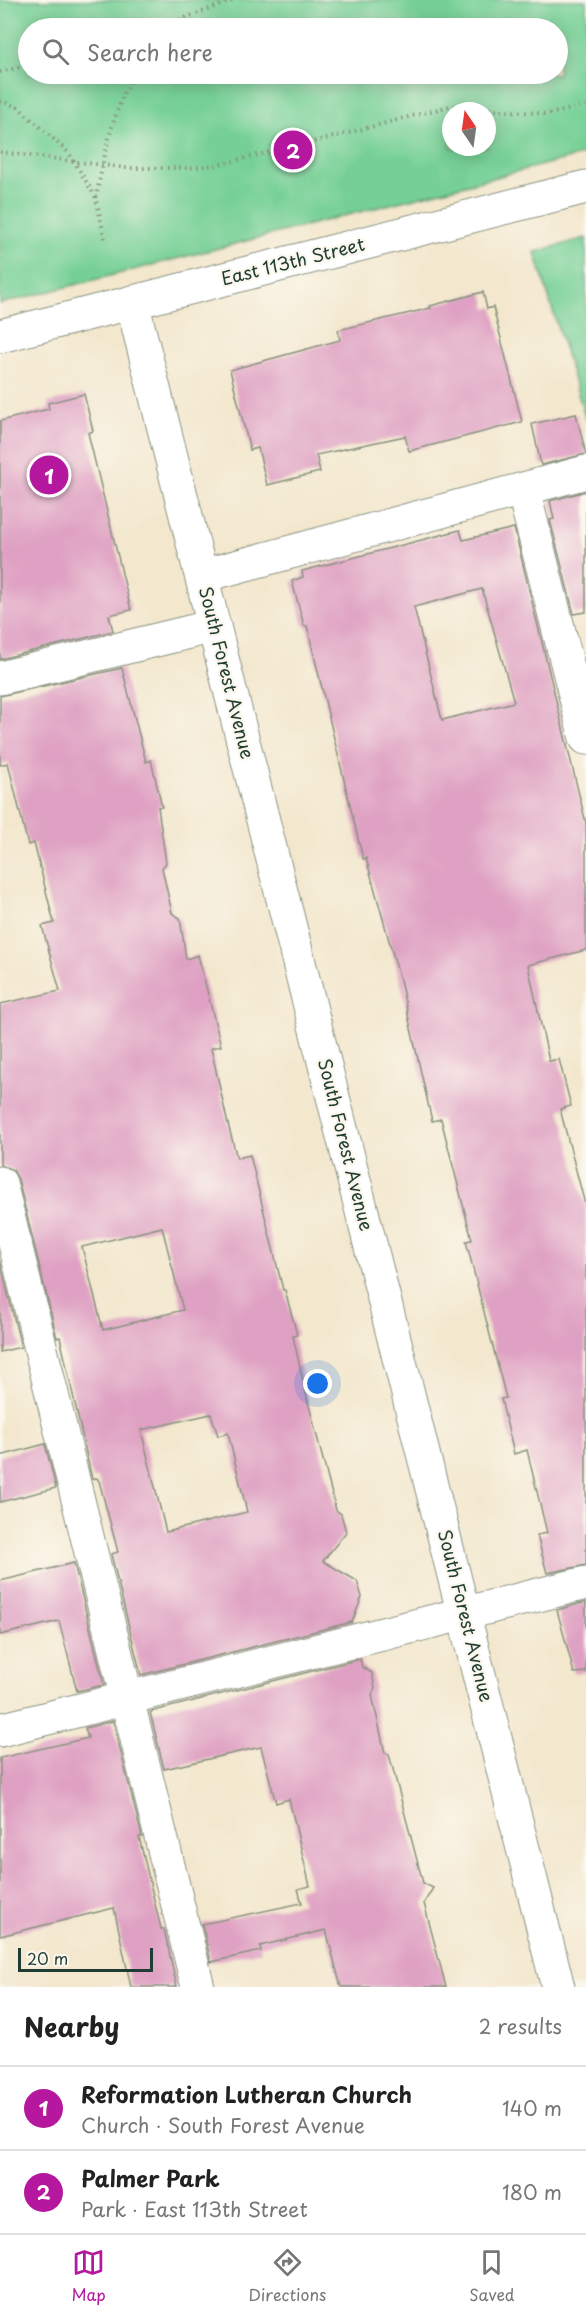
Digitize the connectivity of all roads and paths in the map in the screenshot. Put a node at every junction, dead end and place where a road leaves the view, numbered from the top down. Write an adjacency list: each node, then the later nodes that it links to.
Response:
1 (236, 0): 2 (path)
2 (185, 18)
3 (18, 68): 4 (path)
4 (0, 72)
5 (128, 84): 10 (path)
6 (0, 101): 9 (path)
7 (586, 106): 10 (path)
8 (0, 152): 9 (path)
9 (74, 160): 10 (path); 12 (path)
10 (102, 164): 12 (path)
11 (586, 187): 14 (street, East 113th Street)
12 (96, 198): 13 (path)
13 (105, 240)
14 (132, 302): 15 (street, East 113th Street); 18 (street, South Forest Avenue)
15 (0, 336)
16 (586, 472): 17 (street)
17 (523, 489): 18 (street); 21 (street)
18 (202, 576): 19 (street, South Forest Avenue)
19 (214, 626): 20 (street); 24 (street, South Forest Avenue)
20 (0, 678)
21 (586, 738)
22 (0, 1183): 25 (street)
23 (586, 1583): 24 (street)
24 (464, 1614): 25 (street); 28 (street, South Forest Avenue)
25 (126, 1699): 26 (street); 27 (street)
26 (0, 1730)
27 (198, 1987)
28 (558, 1987)

